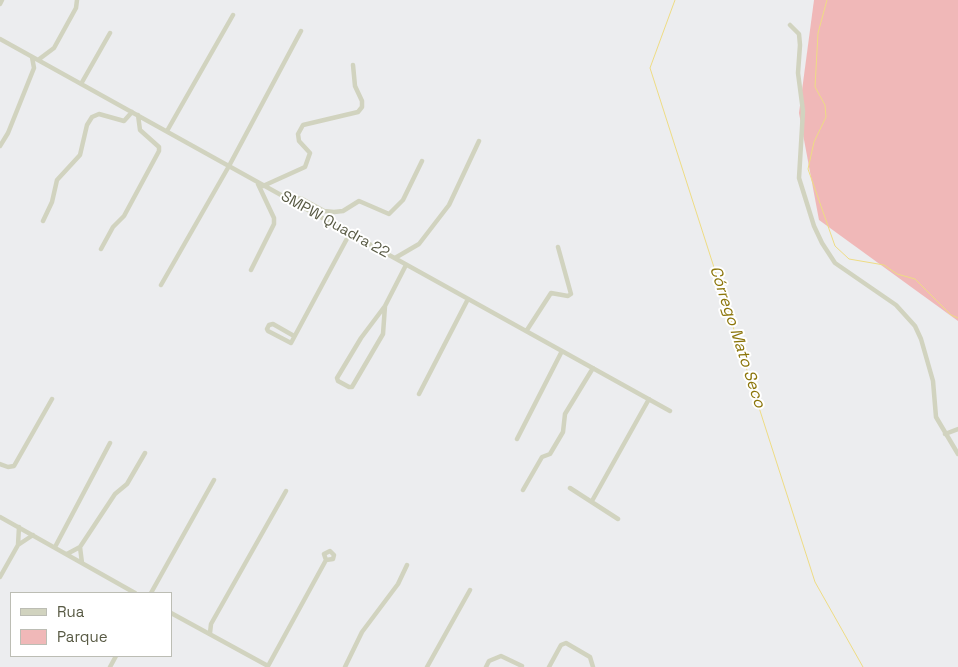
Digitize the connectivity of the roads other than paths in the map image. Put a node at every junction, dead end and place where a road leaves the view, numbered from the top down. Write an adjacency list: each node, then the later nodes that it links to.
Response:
1 (2, 0): 3 (street)
2 (77, 0): 10 (street)
3 (0, 4)
4 (233, 15): 15 (street)
5 (790, 25): 44 (street)
6 (300, 31): 19 (street)
7 (110, 33): 12 (street)
8 (0, 39): 9 (street, SMPW Quadra 22)
9 (32, 56): 10 (street, SMPW Quadra 22); 17 (street)
10 (38, 60): 12 (street, SMPW Quadra 22)
11 (353, 65): 21 (street)
12 (81, 84): 13 (street, SMPW Quadra 22)
13 (132, 112): 14 (street, SMPW Quadra 22); 23 (street)
14 (138, 116): 15 (street, SMPW Quadra 22); 26 (street)
15 (167, 131): 19 (street, SMPW Quadra 22)
16 (479, 141): 27 (street)
17 (0, 146)
18 (422, 161): 22 (street)
19 (229, 166): 20 (street, SMPW Quadra 22); 30 (street)
20 (258, 183): 21 (street, SMPW Quadra 22); 29 (street)
21 (263, 186): 22 (street, SMPW Quadra 22)
22 (285, 196): 24 (street, SMPW Quadra 22)
23 (43, 221)
24 (350, 233): 27 (street, SMPW Quadra 22); 35 (street)
25 (558, 247): 33 (street)
26 (101, 249)
27 (395, 258): 28 (street, SMPW Quadra 22)
28 (406, 265): 31 (street, SMPW Quadra 22); 32 (street)
29 (251, 270)
30 (161, 285)
31 (468, 299): 33 (street, SMPW Quadra 22); 39 (street)
32 (385, 306): 32 (street)
33 (528, 330): 37 (street, SMPW Quadra 22)
34 (288, 333): 35 (street); 36 (street); 36 (street)
35 (294, 336): 36 (street)
36 (284, 340)
37 (562, 350): 38 (street, SMPW Quadra 22); 45 (street)
38 (593, 368): 41 (street, SMPW Quadra 22); 52 (street)
39 (419, 394)
40 (52, 399): 49 (street)
41 (649, 399): 42 (street, SMPW Quadra 22); 54 (street)
42 (670, 411)
43 (958, 429): 44 (street)
44 (945, 434): 48 (street)
45 (517, 439)
46 (110, 443): 61 (street)
47 (145, 453): 60 (street)
48 (958, 454)
49 (0, 464)
50 (214, 480): 69 (street)
51 (570, 488): 54 (street)
52 (523, 490)
53 (286, 491): 71 (street)
54 (592, 500): 56 (street)
55 (0, 517): 57 (street)
56 (618, 518)
57 (18, 527): 58 (street); 59 (street)
58 (33, 536): 59 (street); 61 (street)
59 (18, 545): 66 (street)
60 (80, 547): 62 (street); 64 (street)
61 (55, 548): 62 (street)
62 (67, 554): 64 (street)
63 (326, 560): 74 (street)
64 (82, 563): 68 (street)
65 (407, 565): 76 (street)
66 (0, 577)
67 (470, 590): 77 (street)
68 (134, 592)
69 (152, 592)
70 (172, 614): 72 (street)
71 (211, 624): 72 (street); 73 (street)
72 (202, 629): 73 (street)
73 (210, 633): 74 (street)
74 (266, 666)
75 (522, 666): 78 (street)
76 (346, 667)
77 (427, 667)
78 (486, 667)
79 (549, 667): 80 (street)
80 (593, 667)

